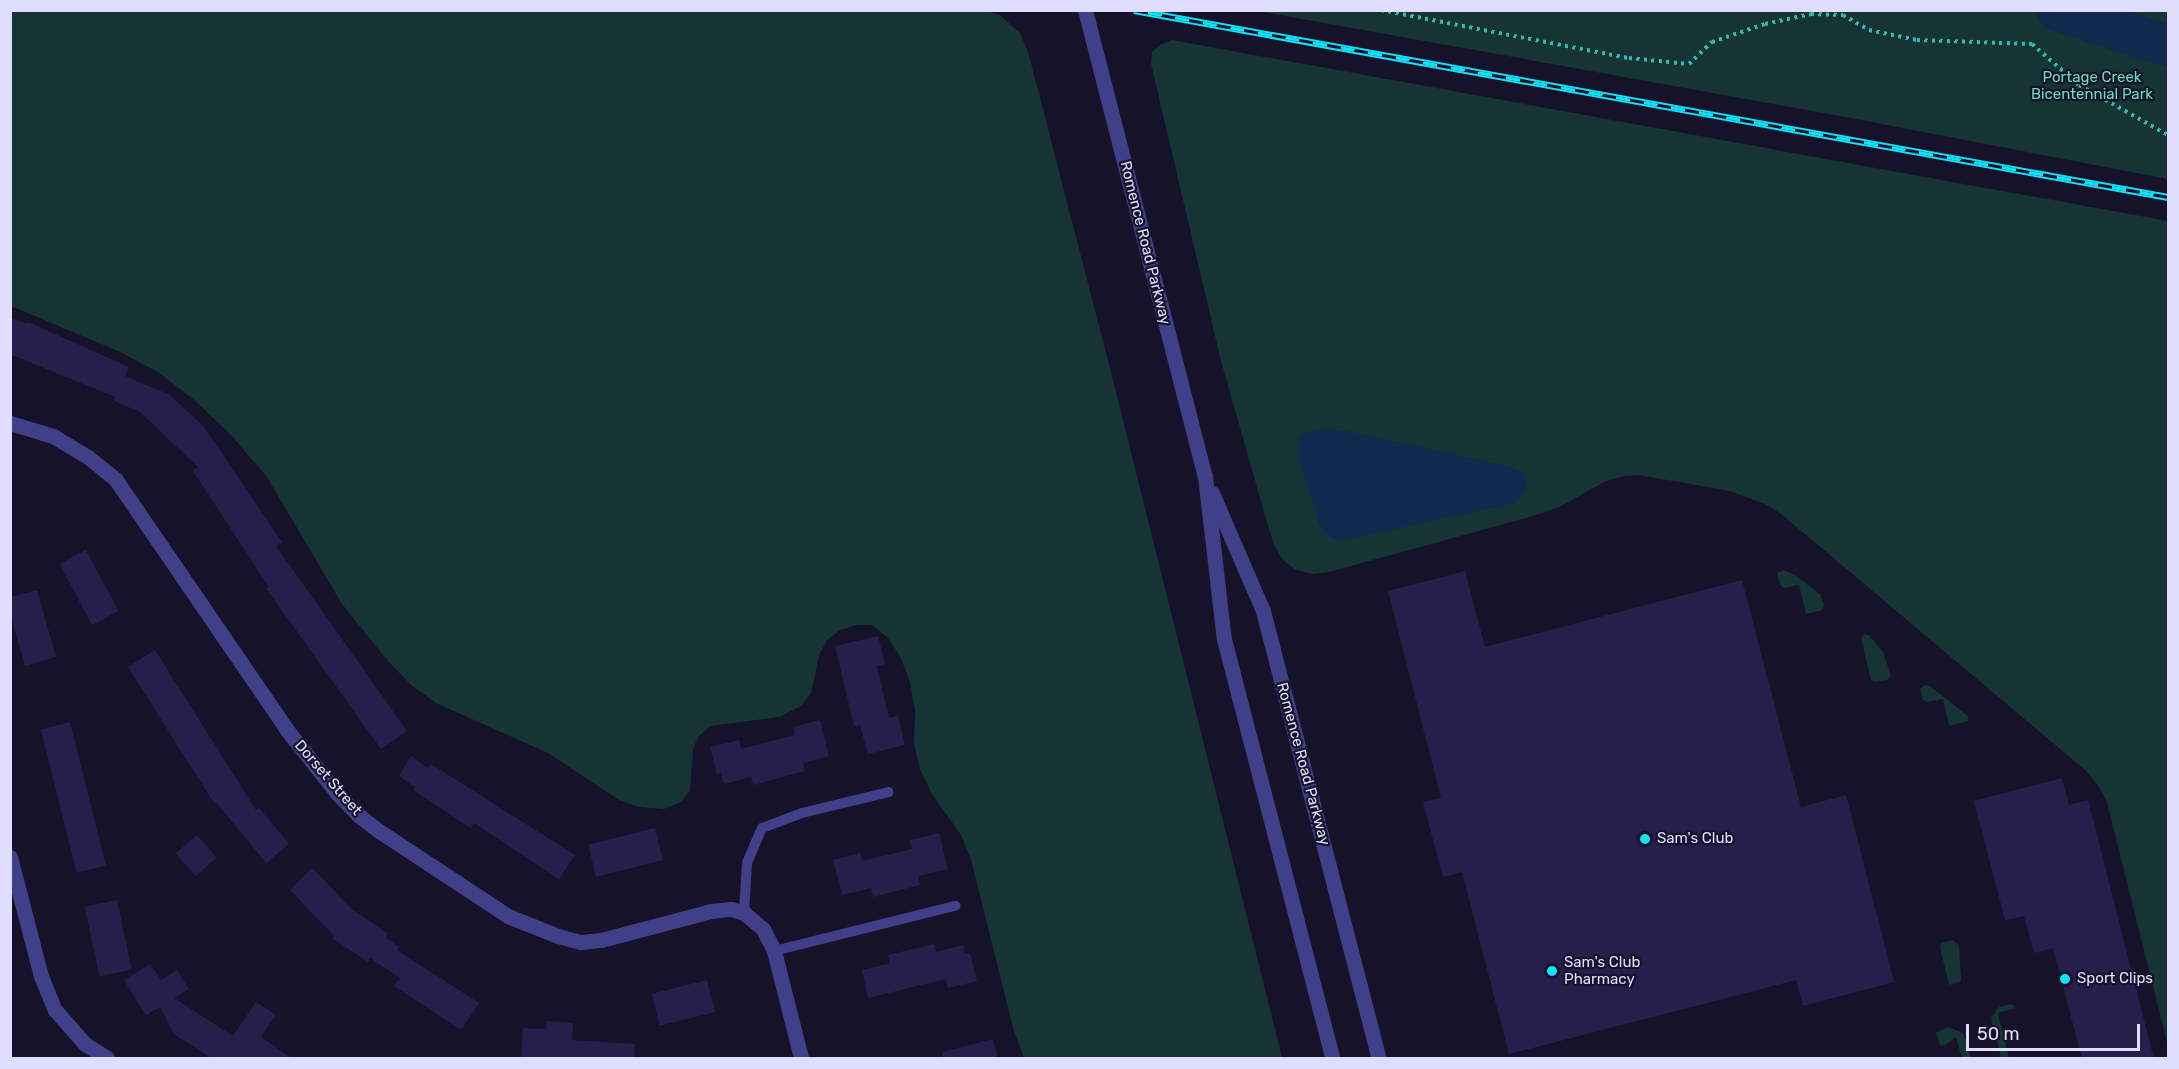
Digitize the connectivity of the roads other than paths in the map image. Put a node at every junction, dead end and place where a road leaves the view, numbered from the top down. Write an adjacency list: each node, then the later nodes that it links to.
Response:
1 (1085, 10): 3 (street, Romence Road Parkway)
2 (10, 423): 7 (street, Dorset Street)
3 (1205, 476): 11 (street, Romence Road Parkway); 12 (street, Romence Road Parkway)
4 (889, 792): 7 (lane)
5 (10, 857): 9 (street)
6 (955, 906): 8 (lane)
7 (750, 916): 8 (street)
8 (774, 951): 10 (street)
9 (107, 1059)
10 (801, 1059)
11 (1332, 1059)
12 (1379, 1059)

